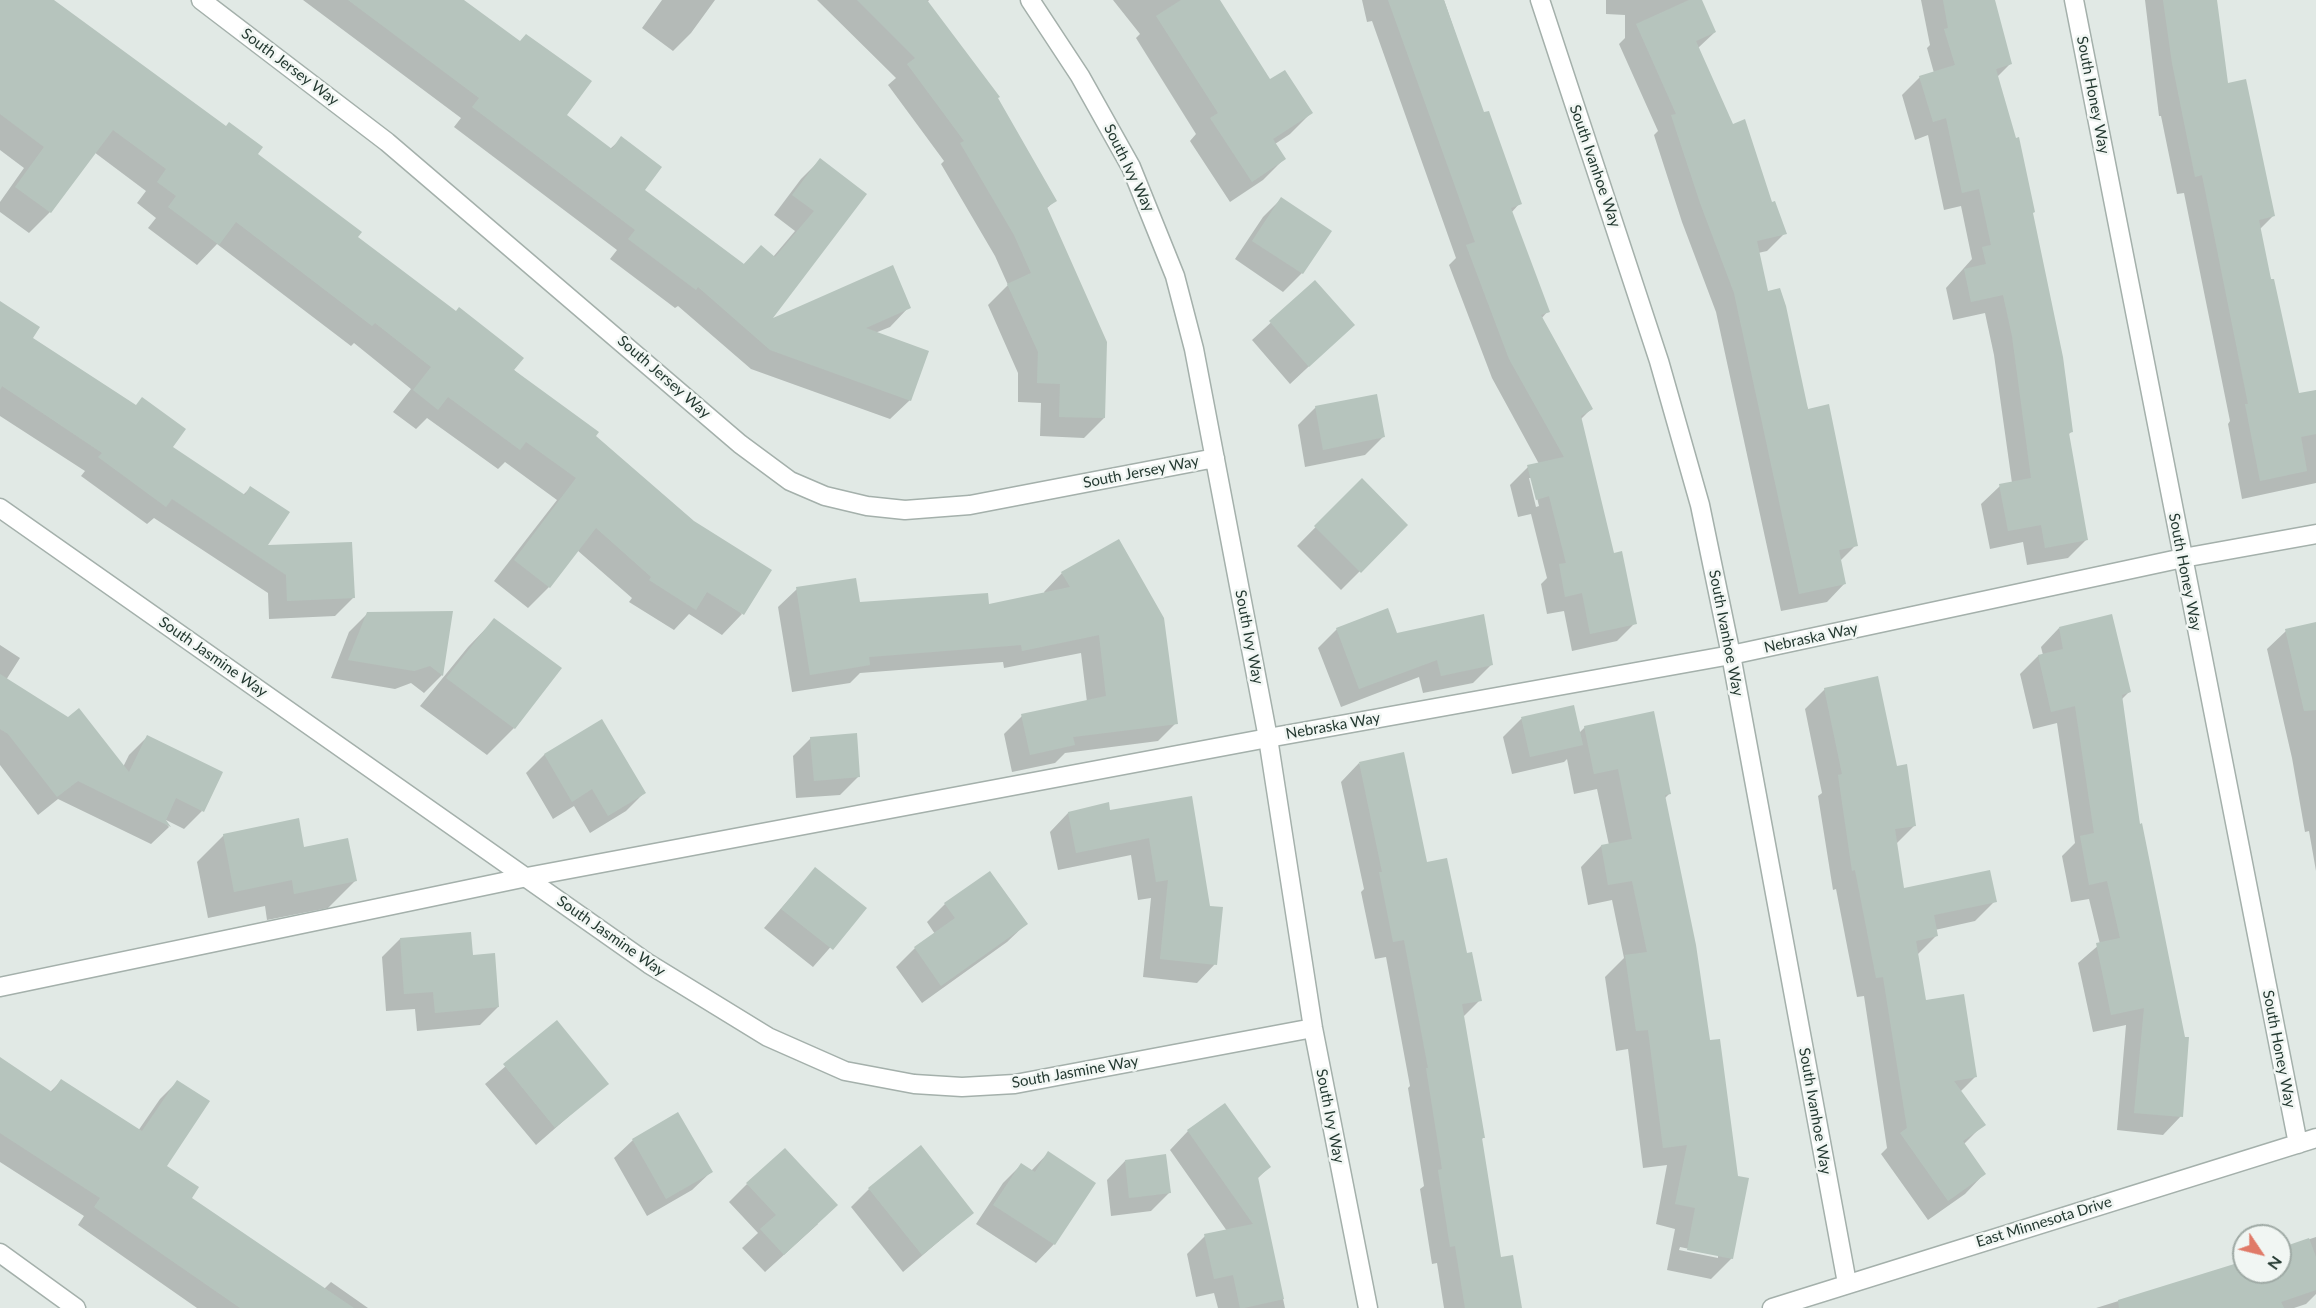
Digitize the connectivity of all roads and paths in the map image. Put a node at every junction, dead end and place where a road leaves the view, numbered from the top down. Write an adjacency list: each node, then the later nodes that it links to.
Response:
1 (201, 0): 5 (street, South Jersey Way)
2 (1030, 0): 5 (street, South Ivy Way)
3 (1540, 0): 9 (street, South Ivanhoe Way)
4 (2074, 0): 8 (street, South Honey Way)
5 (1215, 458): 10 (street, South Ivy Way)
6 (0, 508): 11 (street, South Jasmine Way)
7 (2316, 534): 8 (street, Nebraska Way)
8 (2183, 558): 9 (street, Nebraska Way); 15 (street, South Honey Way)
9 (1731, 655): 10 (street, Nebraska Way); 17 (street, South Ivanhoe Way)
10 (1269, 738): 11 (street, Nebraska Way); 13 (street, South Ivy Way)
11 (527, 877): 12 (street, Nebraska Way); 13 (street, South Jasmine Way)
12 (0, 987)
13 (1313, 1028): 19 (street, South Ivy Way)
14 (2316, 1138): 15 (street, East Minnesota Drive)
15 (2298, 1144): 17 (street, East Minnesota Drive)
16 (0, 1253): 18 (street)
17 (1847, 1283): 20 (street, East Minnesota Drive)
18 (76, 1308)
19 (1368, 1308)
20 (1772, 1308)

